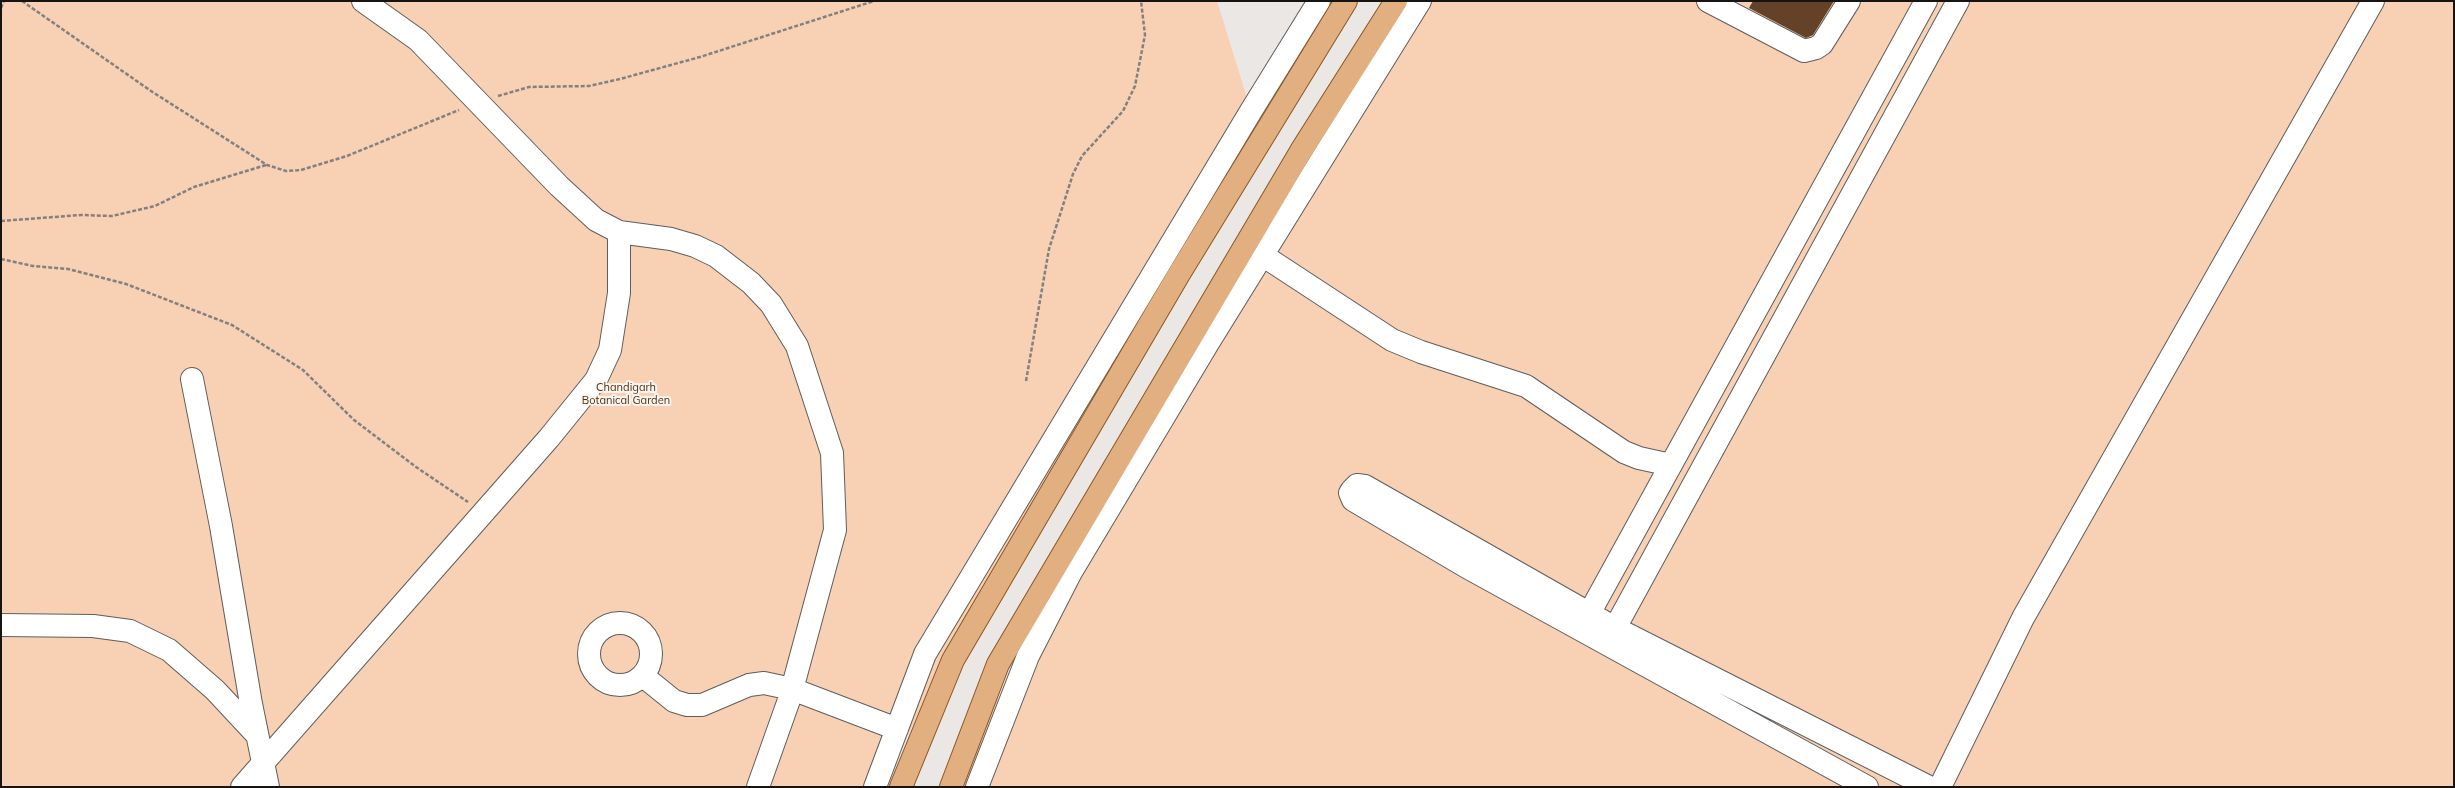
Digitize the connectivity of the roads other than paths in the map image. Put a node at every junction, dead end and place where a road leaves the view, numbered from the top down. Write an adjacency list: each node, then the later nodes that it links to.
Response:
1 (363, 1): 11 (street)
2 (1319, 1): 20 (street)
3 (1346, 1): 28 (main road)
4 (1396, 1): 12 (main road)
5 (1420, 1): 12 (street)
6 (1708, 1): 7 (street)
7 (1849, 1)
8 (1926, 1): 14 (street)
9 (1958, 1): 17 (street)
10 (2373, 1): 32 (street)
11 (619, 232): 19 (street); 22 (street)
12 (1254, 250): 14 (street); 29 (main road); 30 (street)
13 (192, 378): 21 (street)
14 (1671, 465): 15 (street)
15 (1590, 612): 17 (street); 31 (street)
16 (1, 625): 21 (street)
17 (1615, 628): 23 (street)
18 (643, 676): 19 (street)
19 (792, 689): 20 (street); 26 (street)
20 (897, 729): 27 (street)
21 (257, 735): 22 (street)
22 (262, 764): 24 (street); 25 (street)
23 (1919, 784)
24 (242, 787)
25 (268, 787)
26 (758, 787)
27 (875, 787)
28 (901, 787)
29 (951, 787)
30 (977, 787)
31 (1867, 787)
32 (1940, 787)

